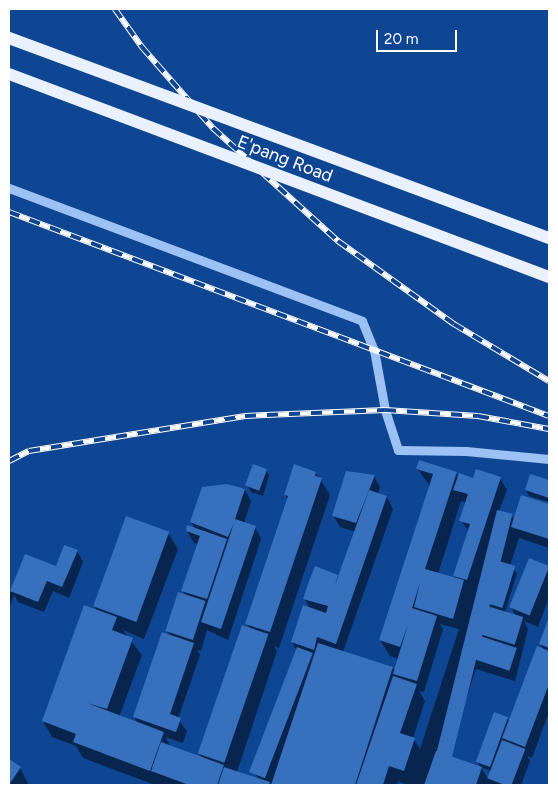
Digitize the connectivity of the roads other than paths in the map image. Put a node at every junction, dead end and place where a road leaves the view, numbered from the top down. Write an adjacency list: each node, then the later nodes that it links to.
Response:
1 (9, 38): 4 (main road, E'pang Road, bridge)
2 (9, 74): 5 (main road, E'pang Road, bridge)
3 (9, 188): 6 (lane)
4 (549, 238)
5 (549, 277)
6 (549, 459)

